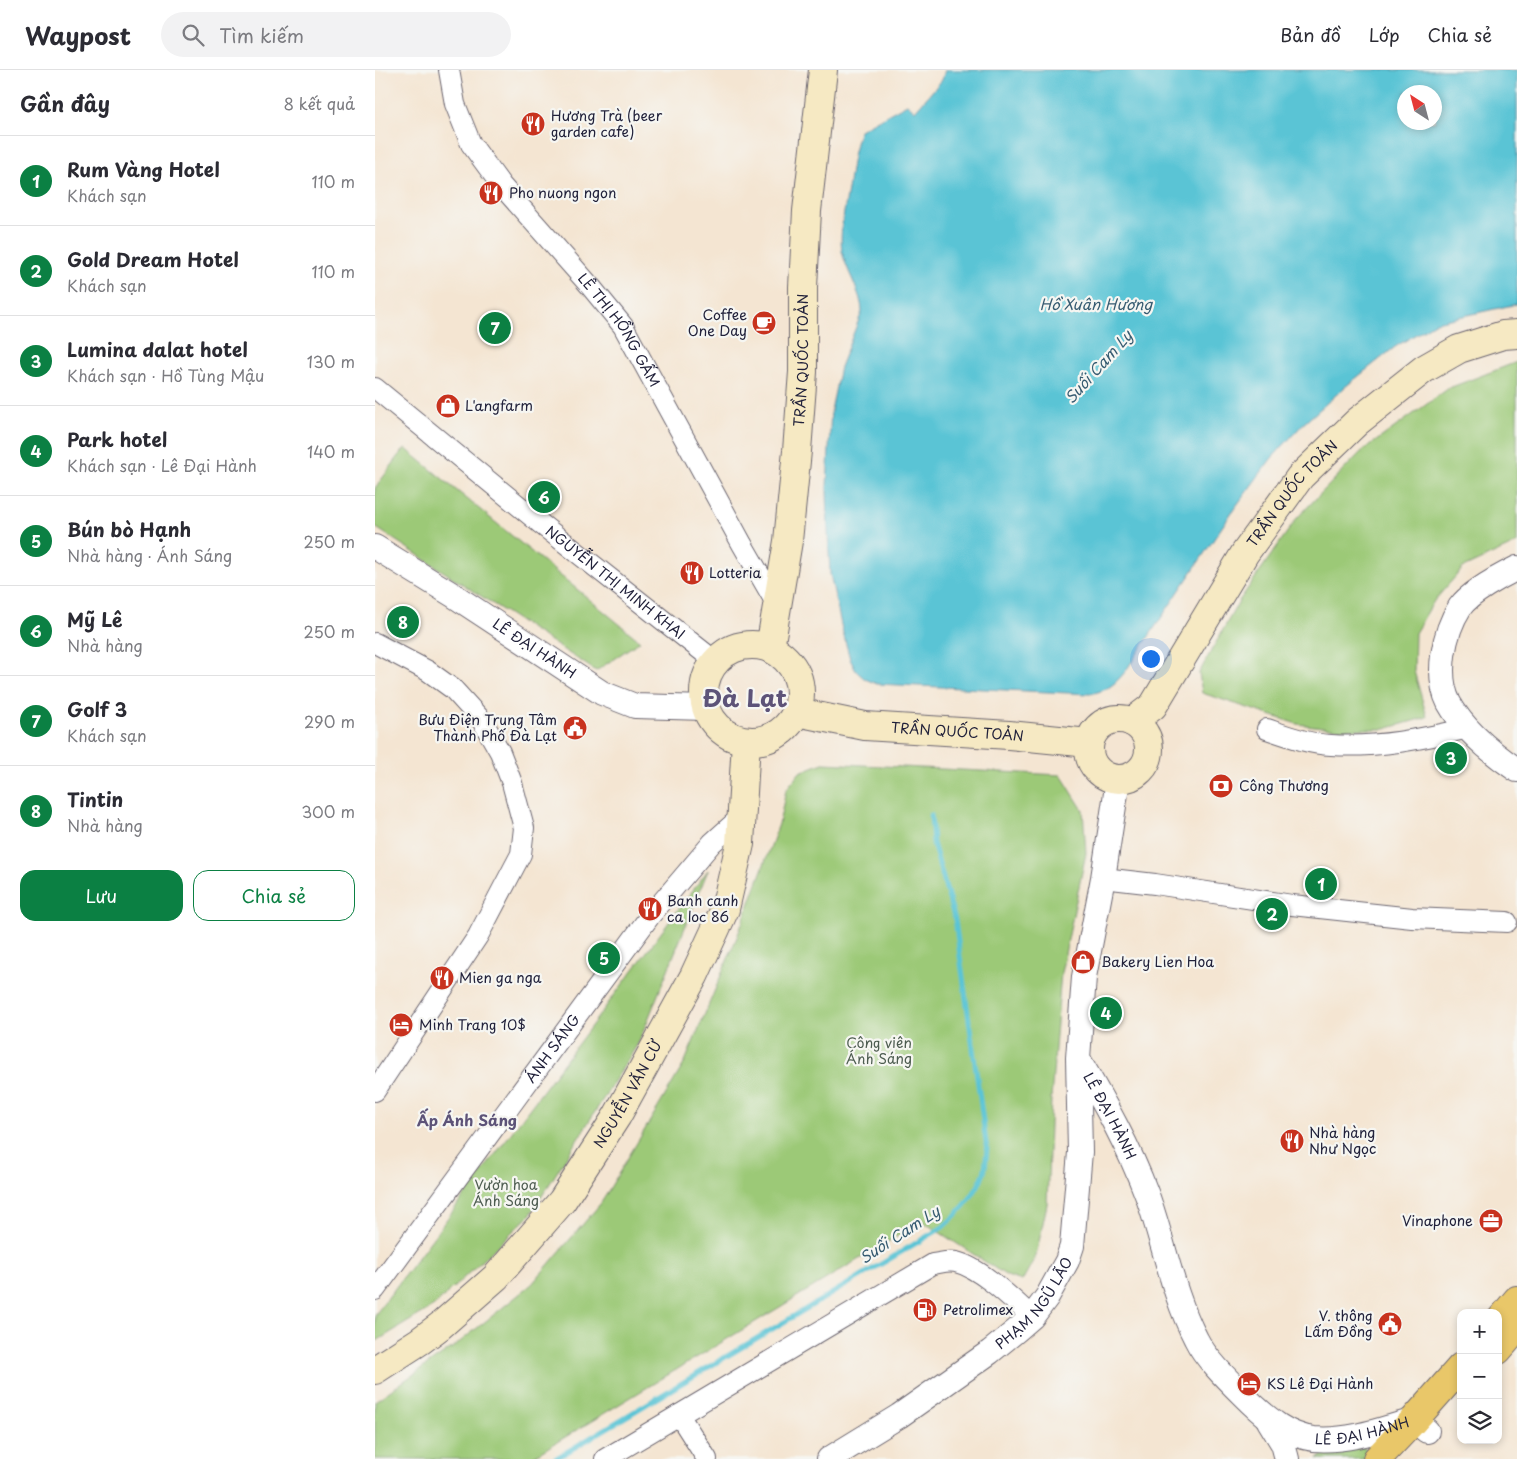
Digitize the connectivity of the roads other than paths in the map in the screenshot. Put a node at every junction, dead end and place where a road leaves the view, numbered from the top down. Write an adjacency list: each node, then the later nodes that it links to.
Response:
1 (449, 70): 7 (street, LÊ THỊ HỒNG GẤM)
2 (823, 70): 7 (main road, TRẦN QUỐC TOẢN)
3 (1517, 334): 13 (main road, TRẦN QUỐC TOẢN)
4 (375, 388): 10 (street, NGUYỄN THỊ MINH KHAI)
5 (375, 547): 11 (street, LÊ ĐẠI HÀNH)
6 (1517, 568): 14 (street)
7 (776, 603): 9 (main road, TRẦN QUỐC TOẢN)
8 (375, 643): 24 (street)
9 (770, 648): 10 (main road); 12 (main road)
10 (716, 662): 11 (main road)
11 (706, 708): 16 (main road)
12 (797, 712): 16 (main road); 17 (main road, TRẦN QUỐC TOẢN)
13 (1132, 722): 17 (main road); 19 (main road)
14 (1467, 728): 15 (street); 18 (street)
15 (1267, 729)
16 (746, 741): 20 (main road, NGUYỄN VĂN CỪ)
17 (1089, 743): 19 (main road)
18 (1517, 770)
19 (1118, 780): 21 (street, LÊ ĐẠI HÀNH)
20 (743, 816): 25 (street, ÁNH SÁNG); 27 (main road, NGUYỄN VĂN CỪ)
21 (1103, 878): 22 (street); 23 (street, LÊ ĐẠI HÀNH)
22 (1507, 922)
23 (1078, 1058): 26 (street, PHẠM NGŨ LÃO); 31 (street, LÊ ĐẠI HÀNH)
24 (375, 1092)
25 (375, 1290)
26 (1031, 1317): 30 (street); 35 (street, PHẠM NGŨ LÃO)
27 (375, 1370)
28 (1457, 1373): 32 (main road)
29 (1457, 1395): 32 (main road)
30 (679, 1415): 33 (street); 34 (street)
31 (1268, 1419): 32 (street, LÊ ĐẠI HÀNH); 36 (street, LÊ ĐẠI HÀNH)
32 (1421, 1426): 37 (main road); 38 (main road)
33 (605, 1459)
34 (707, 1459)
35 (829, 1459)
36 (1287, 1459)
37 (1377, 1459)
38 (1401, 1459)

